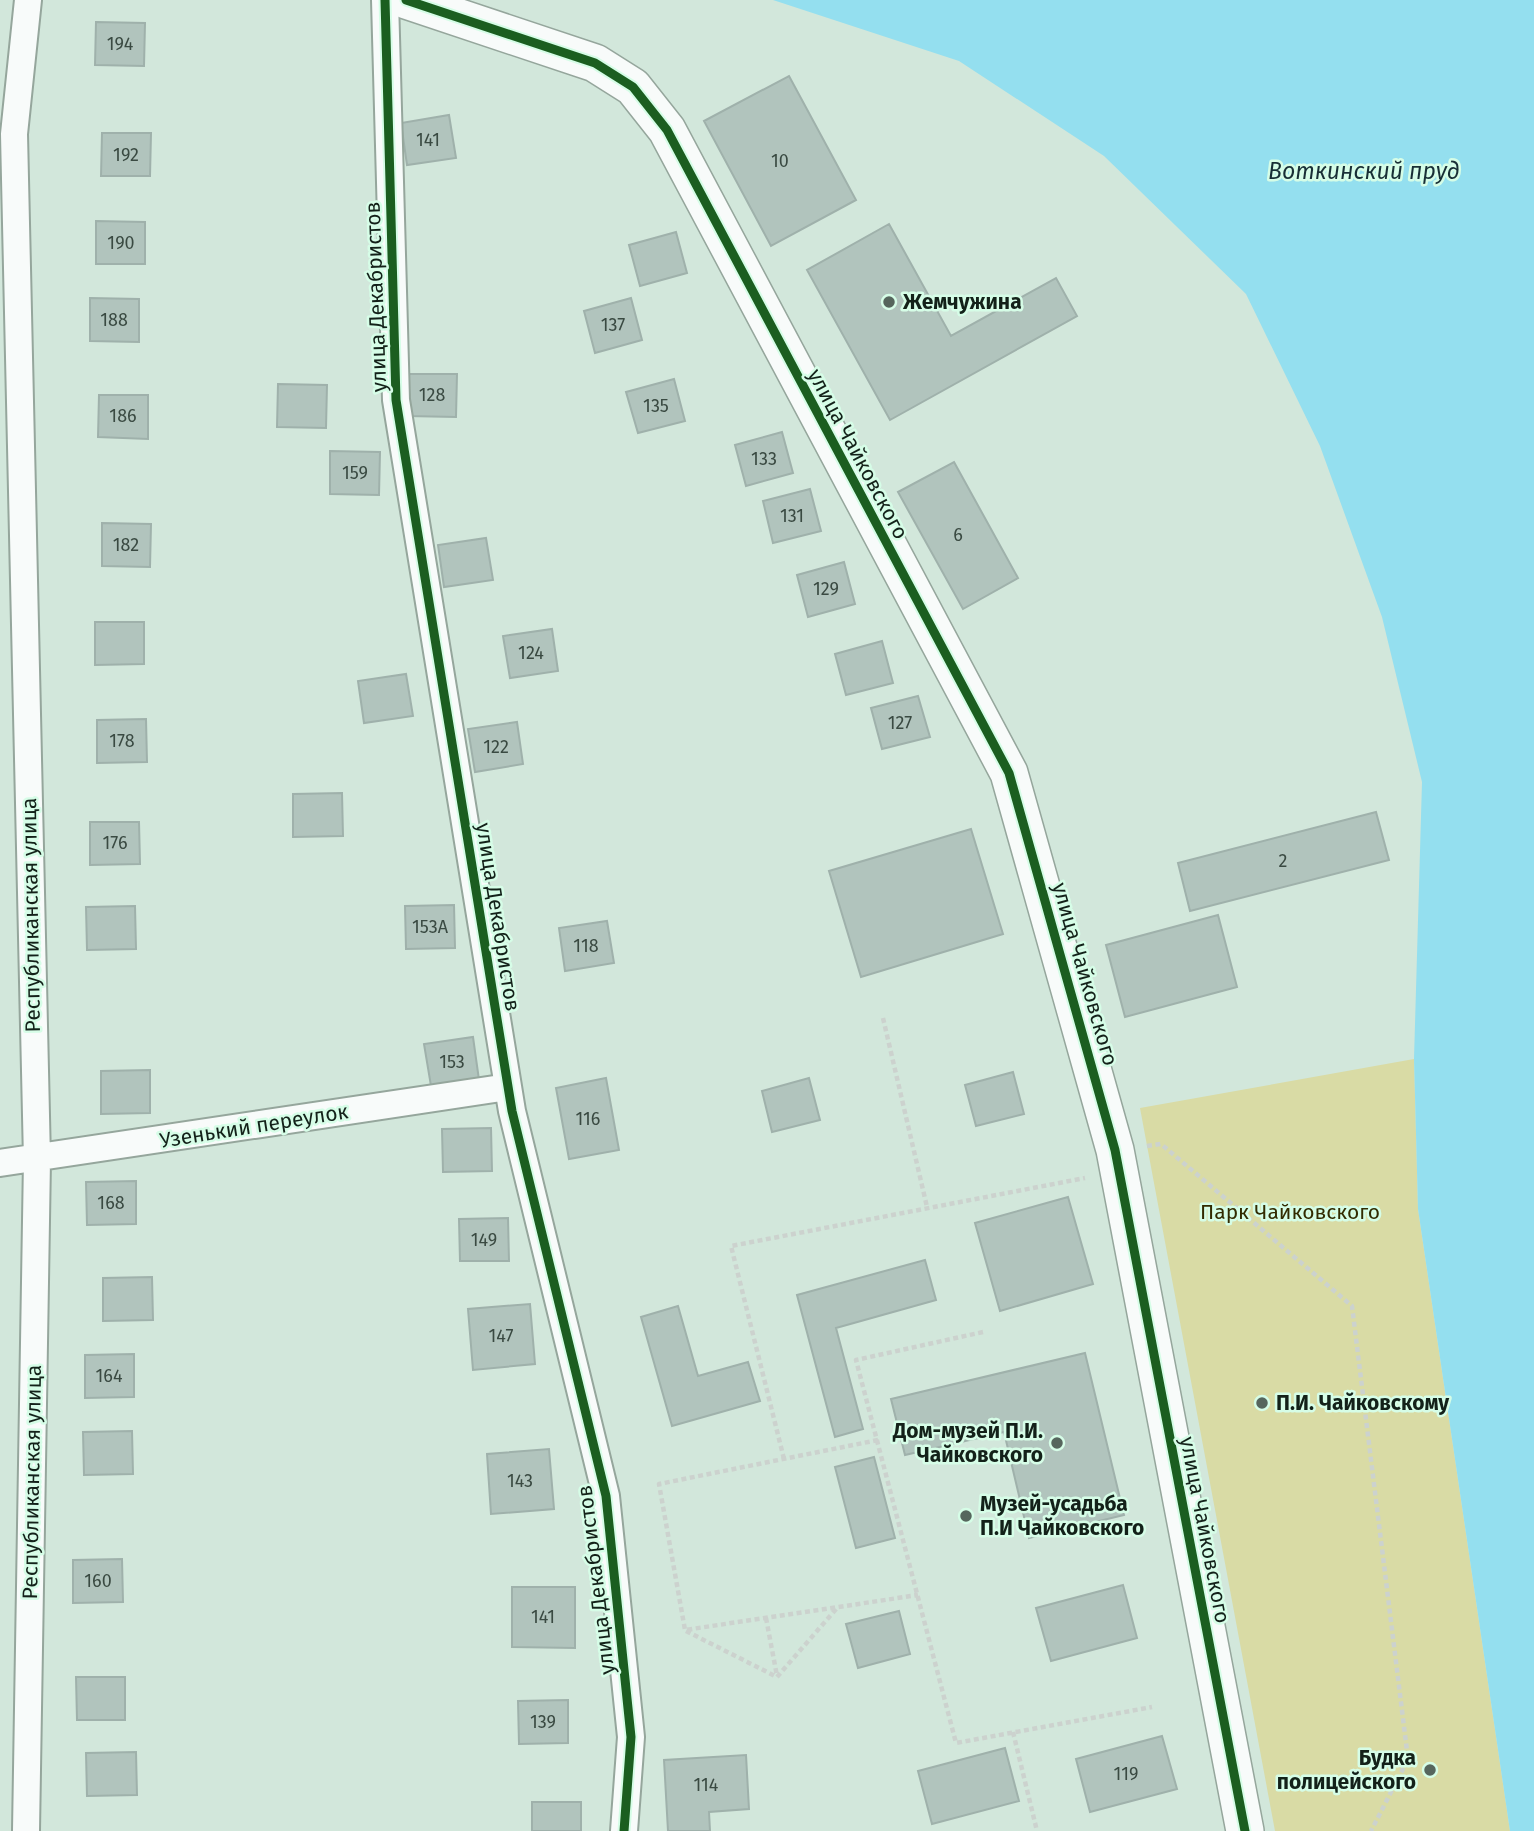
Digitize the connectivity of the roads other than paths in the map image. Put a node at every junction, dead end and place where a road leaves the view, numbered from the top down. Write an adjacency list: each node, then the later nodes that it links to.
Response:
1 (28, 0): 5 (street, Республиканская улица)
2 (385, 0): 4 (street, улица Декабристов)
3 (406, 0): 9 (street, улица Чайковского)
4 (508, 1087): 5 (street, Узенький переулок); 8 (street, улица Декабристов)
5 (37, 1160): 6 (street, Узенький переулок); 7 (street, Республиканская улица)
6 (0, 1163)
7 (26, 1831)
8 (624, 1831)
9 (1245, 1831)

